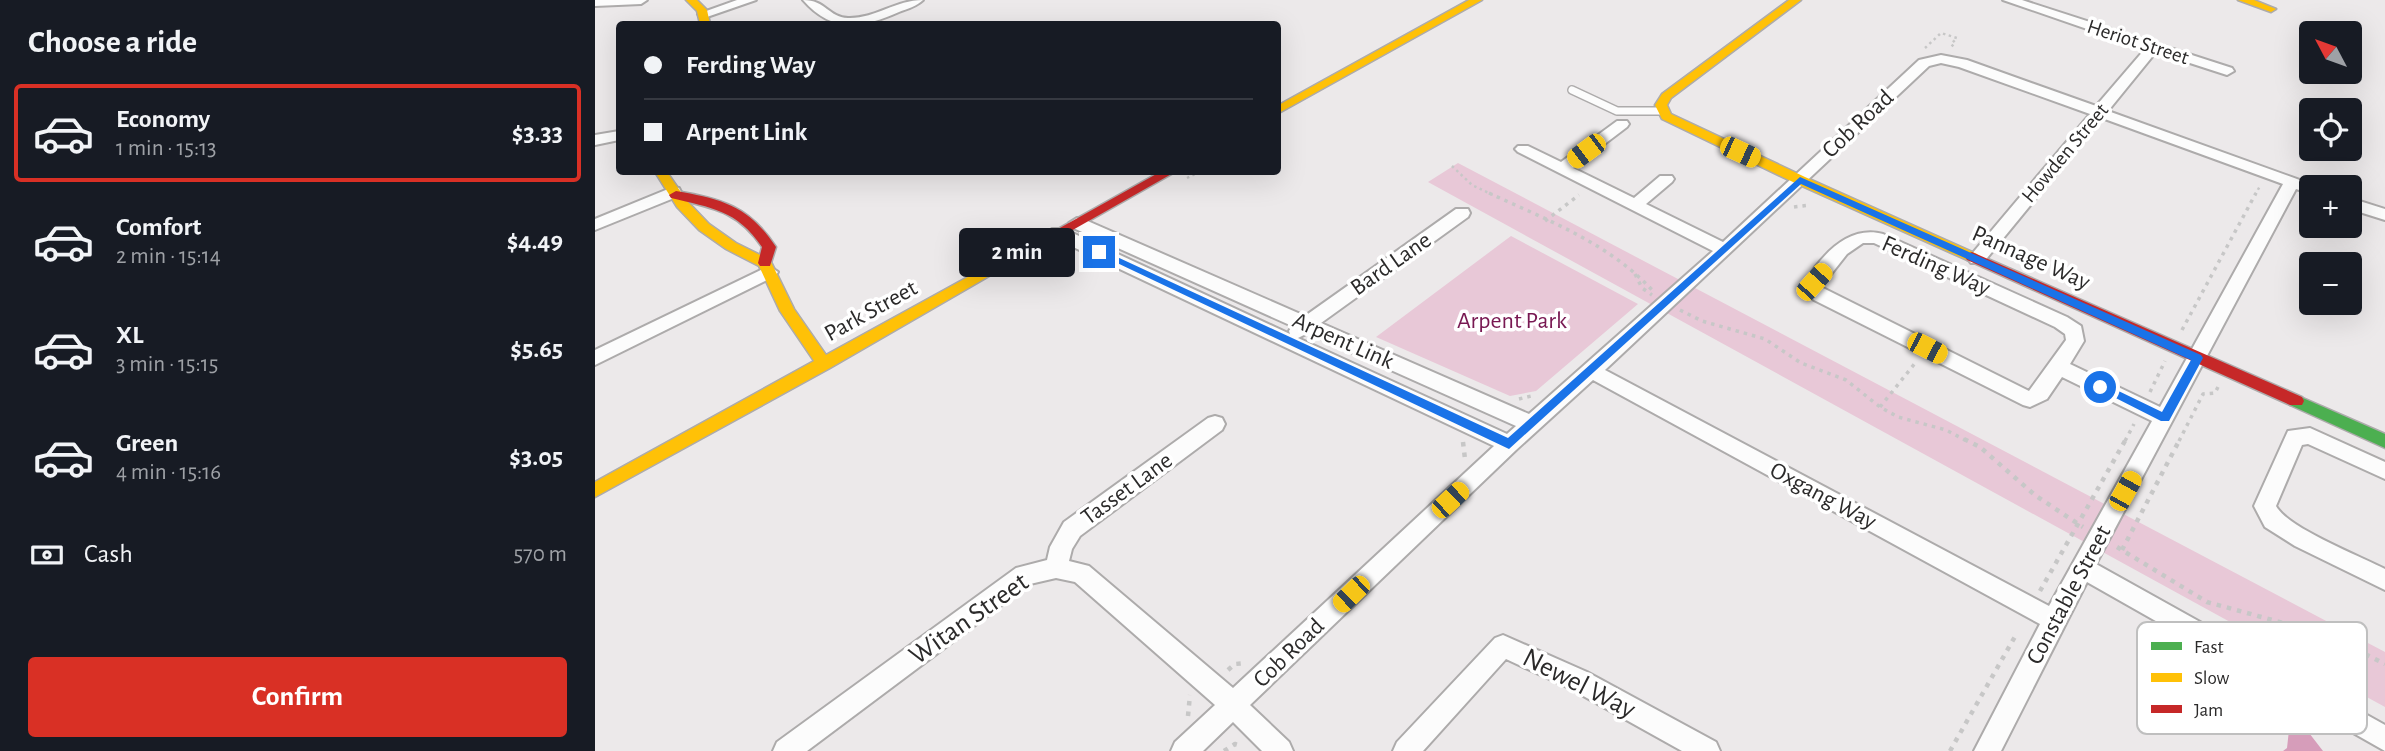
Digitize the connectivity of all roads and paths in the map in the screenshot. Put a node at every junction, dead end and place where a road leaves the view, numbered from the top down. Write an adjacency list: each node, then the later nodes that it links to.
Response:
1 (641, 0): 10 (street)
2 (691, 0): 12 (street)
3 (750, 0): 12 (street)
4 (809, 0): 13 (street)
5 (917, 0): 14 (street)
6 (1477, 0): 18 (street)
7 (1795, 0): 19 (street)
8 (2009, 0): 15 (street, Heriot Street)
9 (2243, 0): 11 (street)
10 (595, 2)
11 (2271, 9)
12 (705, 20)
13 (845, 21)
14 (856, 21)
15 (2153, 47): 16 (street, Heriot Street); 20 (street, Howden Street)
16 (2227, 71)
17 (1572, 90): 19 (lane)
18 (1281, 109)
19 (1662, 111): 32 (street, Pannage Way)
20 (2099, 112): 31 (street, Cob Road); 32 (street, Cob Road); 44 (street, Howden Street)
21 (1622, 124): 26 (street)
22 (616, 136): 23 (street)
23 (595, 140)
24 (1523, 149): 26 (street)
25 (1452, 166): 46 (path)
26 (1562, 169): 35 (street)
27 (663, 175): 34 (street)
28 (1164, 175): 40 (street, Park Street)
29 (1667, 179): 35 (street)
30 (2255, 181): 51 (path)
31 (2292, 182): 33 (street, Cob Road); 54 (street, Constable Street)
32 (1807, 183): 38 (path); 43 (street, Cob Road); 44 (street, Pannage Way)
33 (2299, 184)
34 (674, 193): 41 (street); 45 (street); 45 (street)
35 (1635, 205): 43 (street)
36 (2362, 207): 39 (street)
37 (1462, 214): 49 (street, Bard Lane)
38 (1787, 214)
39 (2385, 215)
40 (1077, 223): 42 (street, Park Street); 49 (street, Arpent Link)
41 (595, 225)
42 (1058, 233): 50 (street, Arpent Link); 55 (street, Park Street)
43 (1725, 250): 48 (street, Cob Road)
44 (1977, 259): 51 (street, Pannage Way)
45 (767, 267): 53 (street); 55 (street)
46 (1635, 274): 48 (path); 48 (path)
47 (1689, 305): 48 (path)
48 (1670, 306): 58 (street, Cob Road); 59 (path)
49 (1306, 324): 50 (street, Bard Lane); 63 (street, Arpent Link)
50 (1286, 340): 66 (street, Arpent Link)
51 (2173, 347): 54 (street, Pannage Way); 60 (path)
52 (1927, 348): 56 (street, Ferding Way); 56 (street, Ferding Way); 59 (path)
53 (595, 358)
54 (2197, 358): 57 (street, Pannage Way); 61 (street, Constable Street)
55 (824, 364): 69 (street, Park Street)
56 (2058, 367): 60 (street)
57 (2225, 370): 65 (street, Pannage Way); 72 (path)
58 (1592, 371): 63 (street, Cob Road); 77 (street, Oxgang Way)
59 (1880, 407): 70 (path)
60 (2142, 408): 61 (street); 70 (path)
61 (2165, 418): 71 (street, Constable Street)
62 (1216, 424): 73 (street, Tasset Lane)
63 (1532, 425): 66 (street, Cob Road)
64 (1462, 439): 67 (path)
65 (2385, 441)
66 (1509, 444): 86 (street, Cob Road)
67 (1467, 468)
68 (2385, 471): 75 (street)
69 (595, 490)
70 (2079, 524): 71 (path); 76 (path)
71 (2100, 538): 72 (path); 74 (street, Constable Street)
72 (2122, 550): 79 (path)
73 (1056, 568): 84 (street, Witan Street); 91 (street, Witan Street)
74 (2084, 569): 77 (street, Constable Street); 78 (street)
75 (2385, 580)
76 (2039, 593)
77 (2054, 620): 98 (street, Constable Street)
78 (2178, 622)
79 (2280, 622)
80 (2018, 629): 97 (path)
81 (2367, 655): 83 (path)
82 (1250, 662): 84 (path)
83 (2385, 664)
84 (1201, 687): 85 (path); 85 (path); 86 (street, Witan Street)
85 (1190, 704): 87 (path)
86 (1233, 707): 92 (street, Cob Road); 94 (street, Witan Street)
87 (1186, 726)
88 (2367, 729): 89 (street)
89 (2385, 739)
90 (1246, 747): 93 (path)
91 (786, 751)
92 (1184, 751)
93 (1224, 751)
94 (1280, 751)
95 (1406, 751): 96 (street, Newel Way)
96 (1707, 751)
97 (1950, 751)
98 (1987, 751)

